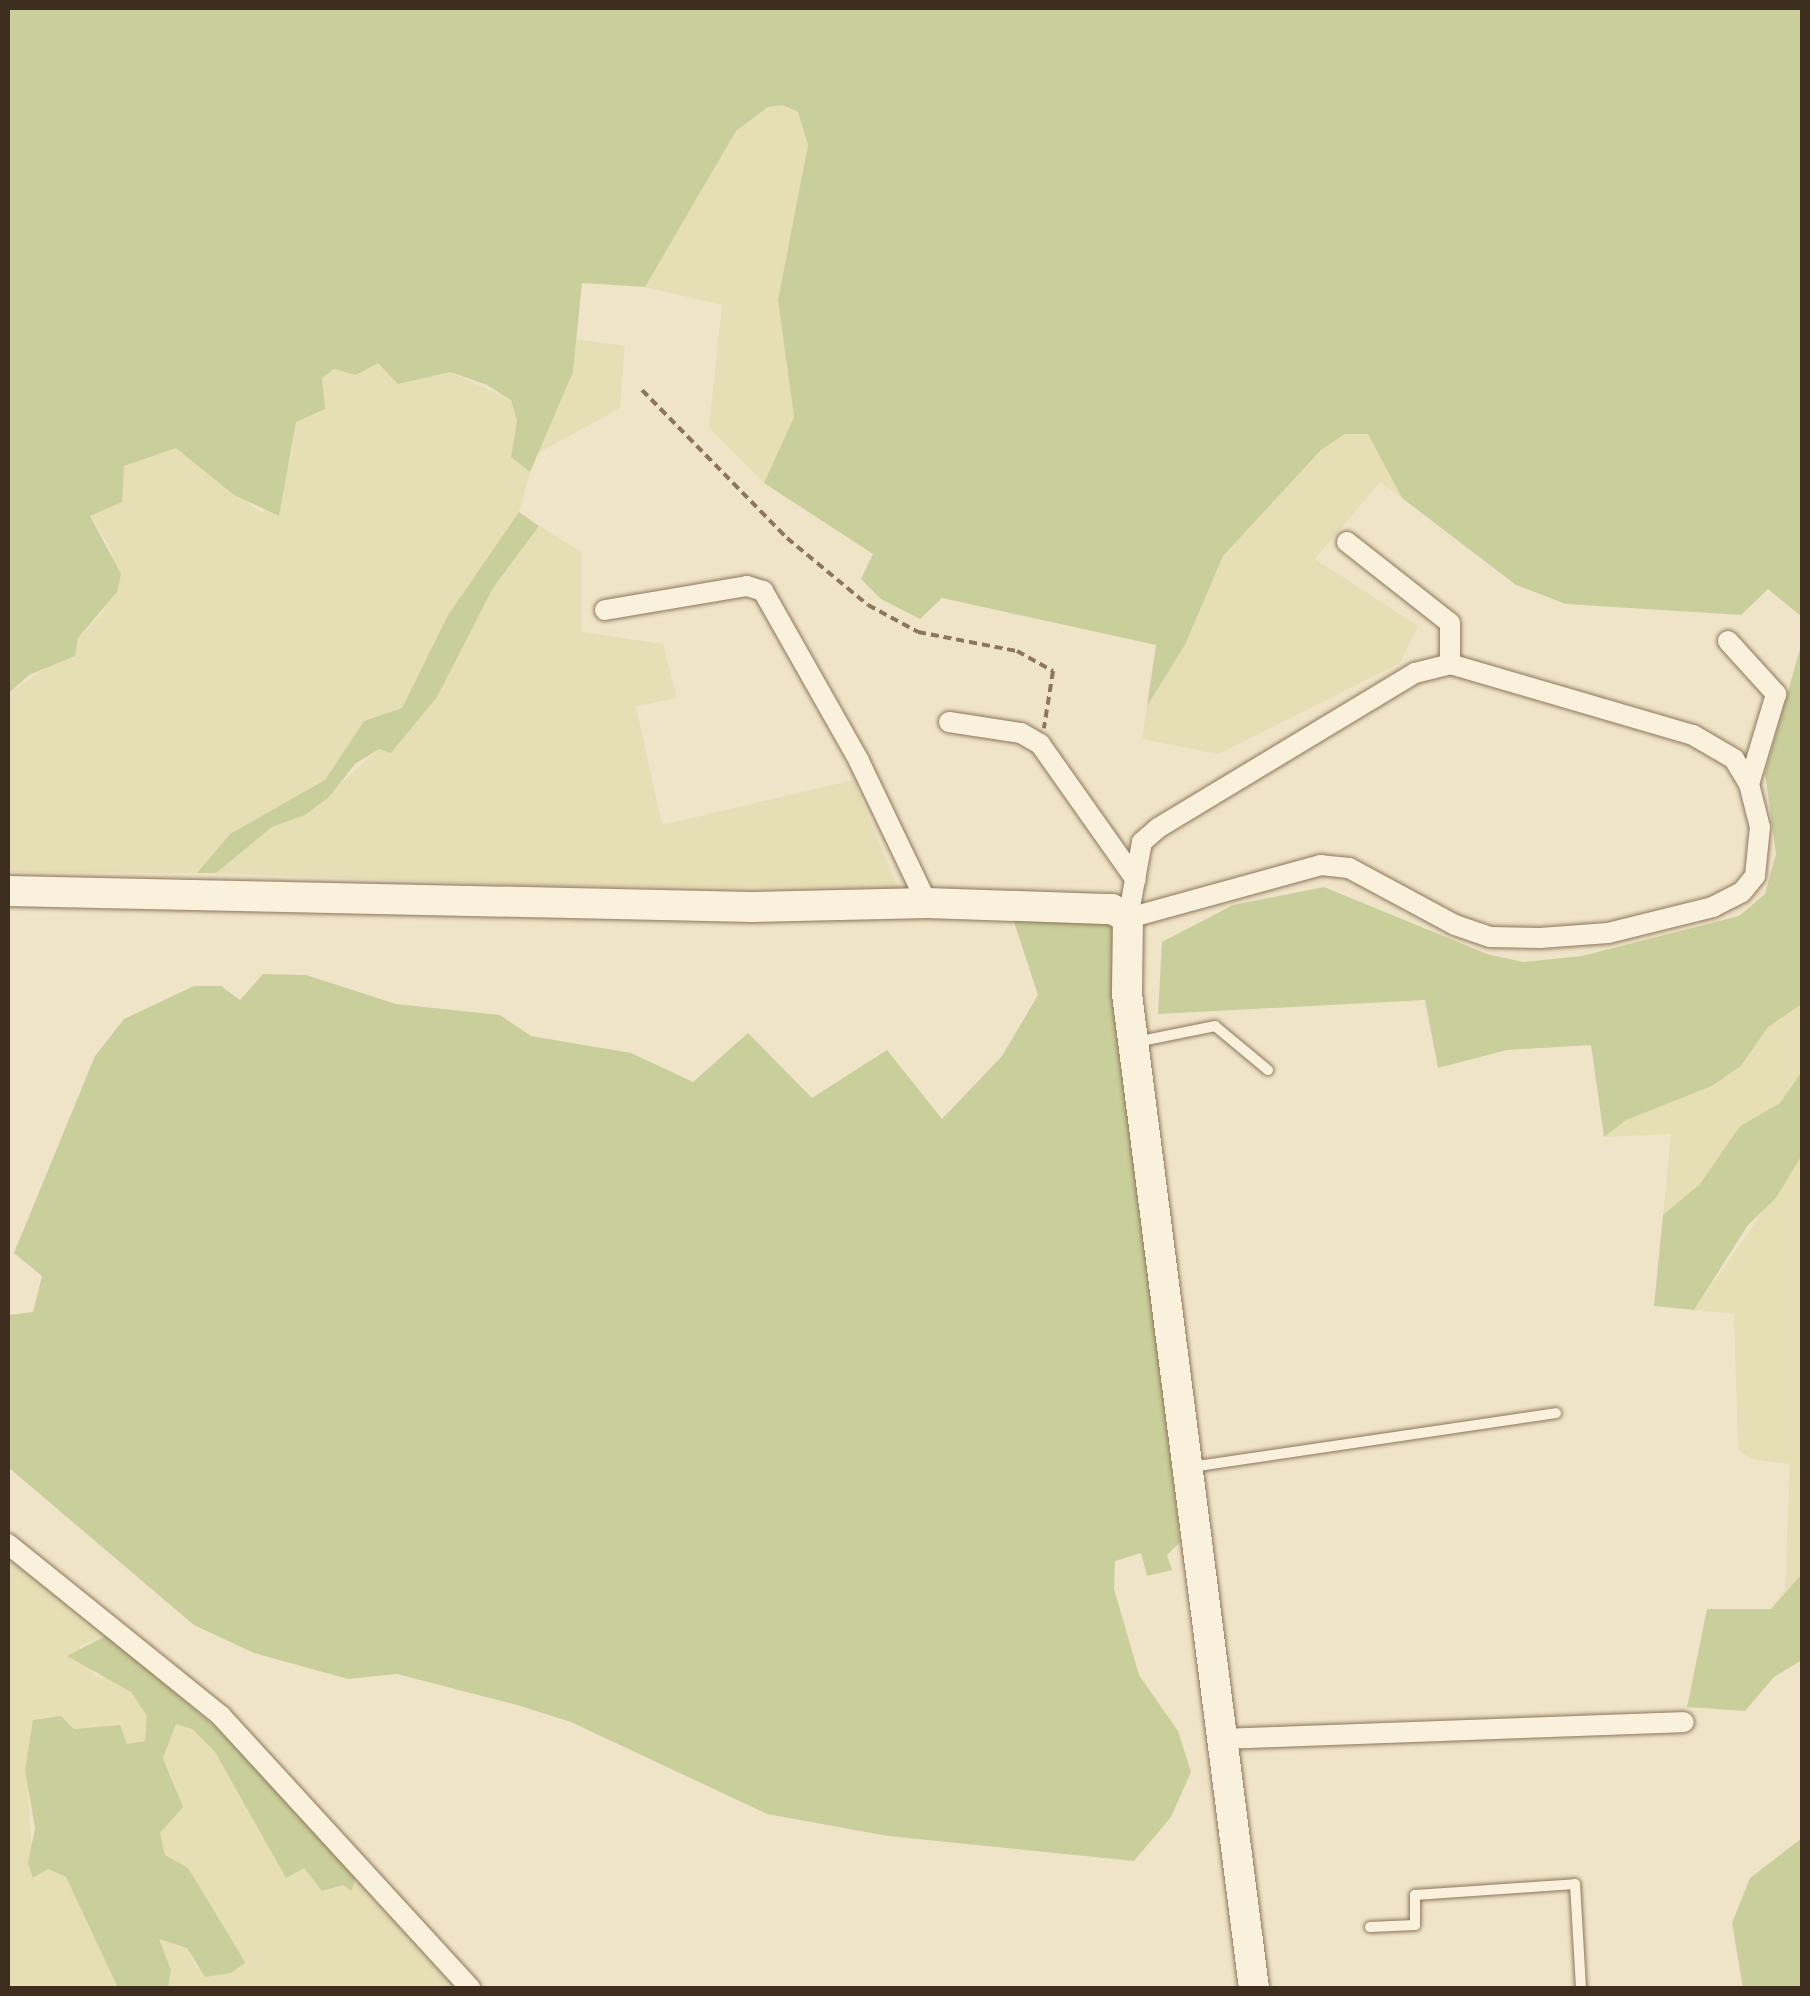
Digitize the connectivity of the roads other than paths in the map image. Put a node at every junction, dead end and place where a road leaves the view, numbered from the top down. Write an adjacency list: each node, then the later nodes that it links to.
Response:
1 (1347, 542): 4 (street)
2 (605, 610): 9 (street)
3 (1728, 640): 6 (street)
4 (1450, 664): 6 (street); 7 (street)
5 (949, 722): 7 (street)
6 (1749, 784): 10 (street)
7 (1136, 880): 10 (street)
8 (8, 891): 9 (street)
9 (926, 903): 10 (street)
10 (1128, 918): 11 (street)
11 (1134, 1043): 12 (lane); 14 (street)
12 (1268, 1070)
13 (1556, 1413): 14 (lane)
14 (1189, 1468): 17 (street)
15 (8, 1544): 19 (street)
16 (1684, 1722): 17 (street)
17 (1224, 1739): 20 (street)
18 (1370, 1927): 21 (lane)
19 (470, 1988)
20 (1254, 1988)
21 (1581, 1988)

